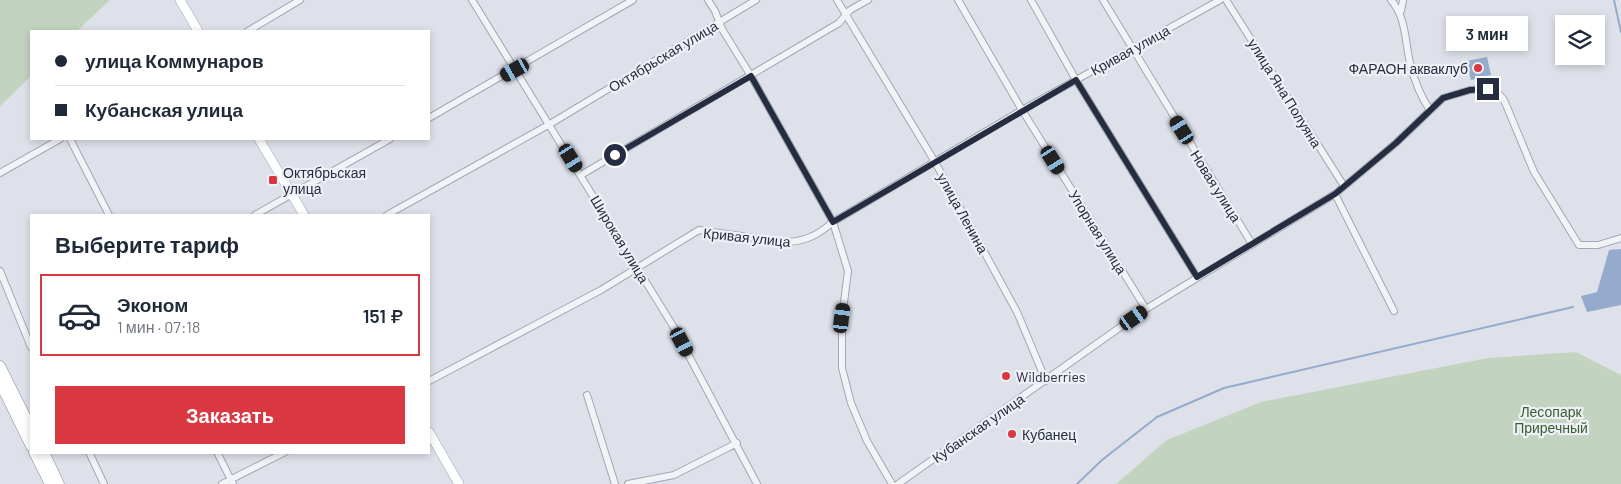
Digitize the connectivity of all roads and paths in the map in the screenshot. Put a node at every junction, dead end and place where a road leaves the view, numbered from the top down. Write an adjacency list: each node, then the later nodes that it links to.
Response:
1 (180, 0): 19 (main road)
2 (300, 0): 20 (street)
3 (472, 0): 22 (street, Широкая улица)
4 (633, 0): 22 (street)
5 (708, 0): 18 (street)
6 (756, 0): 18 (street, Октябрьская улица)
7 (837, 0): 17 (street, улица Ленина)
8 (868, 0): 17 (street)
9 (958, 0): 25 (street, Упорная улица)
10 (1031, 0): 24 (street)
11 (1103, 0): 21 (street, Новая улица)
12 (1220, 0): 21 (street, Кривая улица)
13 (1226, 0): 36 (street, улица Яна Полуяна)
14 (1391, 0): 16 (street)
15 (1403, 0): 16 (street)
16 (1400, 11): 26 (street)
17 (846, 15): 23 (street); 33 (street, улица Ленина)
18 (719, 22): 23 (street); 28 (street, Октябрьская улица)
19 (197, 30)
20 (250, 30)
21 (1131, 49): 24 (street, Кривая улица); 45 (street, Новая улица)
22 (515, 70): 27 (street); 28 (street, Широкая улица)
23 (751, 76): 35 (street); 43 (street)
24 (1076, 80): 25 (street, Кривая улица); 48 (street)
25 (1022, 110): 33 (street, Кривая улица); 49 (street, Упорная улица)
26 (1430, 110): 36 (street, Кубанская улица); 44 (street, Кубанская улица)
27 (430, 117)
28 (550, 124): 35 (street, Широкая улица); 42 (street, Октябрьская улица)
29 (58, 140): 34 (street)
30 (71, 140): 39 (street)
31 (260, 140): 37 (main road)
32 (388, 140): 37 (street)
33 (935, 162): 43 (street, Кривая улица); 54 (street, улица Ленина)
34 (0, 173)
35 (581, 175): 46 (street, Широкая улица)
36 (1344, 186): 38 (street, Кубанская улица)
37 (291, 194): 40 (street); 41 (main road)
38 (1335, 194): 45 (street, Кубанская улица); 50 (street)
39 (108, 214)
40 (257, 214)
41 (303, 214)
42 (389, 214)
43 (833, 222): 46 (street, Кривая улица); 75 (street)
44 (1621, 238)
45 (1252, 244): 48 (street, Кубанская улица)
46 (637, 268): 53 (street, Кривая улица); 59 (street, Широкая улица)
47 (0, 271): 51 (street)
48 (1197, 277): 49 (street, Кубанская улица)
49 (1146, 310): 54 (street, Кубанская улица)
50 (1394, 310)
51 (30, 345)
52 (0, 366): 57 (highway)
53 (430, 380)
54 (1046, 381): 76 (street, Кубанская улица)
55 (0, 383): 60 (highway)
56 (587, 395): 72 (street)
57 (30, 426)
58 (430, 434): 71 (main road)
59 (737, 443): 73 (street); 74 (street, Широкая улица)
60 (30, 444)
61 (35, 454): 67 (highway)
62 (45, 454): 68 (highway)
63 (90, 454): 69 (street)
64 (218, 454): 66 (street)
65 (281, 454): 66 (street)
66 (232, 482): 70 (street)
67 (50, 484)
68 (59, 484)
69 (104, 484)
70 (222, 484)
71 (459, 484)
72 (615, 484)
73 (628, 484)
74 (757, 484)
75 (892, 484)
76 (898, 484)

